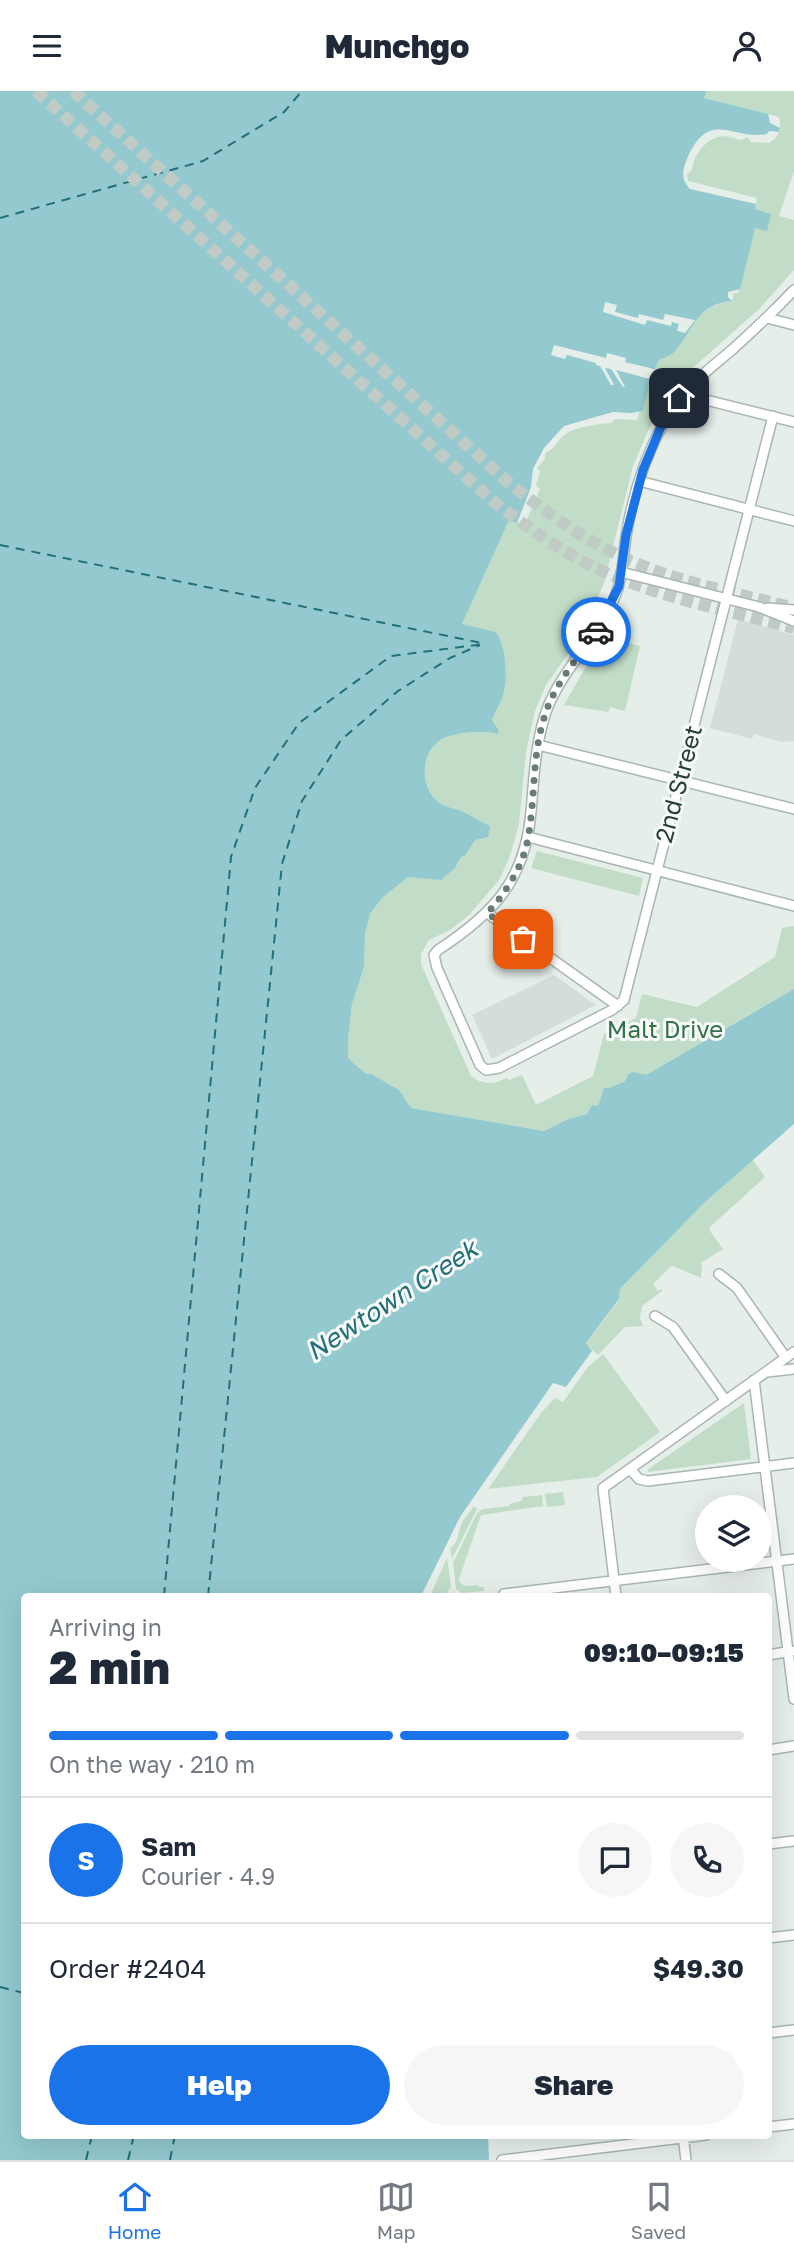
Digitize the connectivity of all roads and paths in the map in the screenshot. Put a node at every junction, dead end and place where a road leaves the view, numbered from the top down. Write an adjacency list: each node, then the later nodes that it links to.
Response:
1 (794, 290): 2 (street)
2 (767, 318): 3 (street); 4 (street)
3 (794, 325)
4 (682, 394): 5 (street); 7 (street)
5 (773, 417): 6 (street); 8 (street, 2nd Street)
6 (794, 422)
7 (639, 481): 8 (street); 10 (street)
8 (748, 509): 9 (street); 11 (street, 2nd Street)
9 (794, 521)
10 (621, 572): 11 (street); 15 (street)
11 (727, 599): 12 (street); 16 (street, 2nd Street)
12 (759, 607): 13 (street); 14 (street)
13 (794, 610)
14 (794, 621)
15 (538, 745): 16 (street); 18 (street)
16 (680, 780): 17 (street); 19 (street, 2nd Street)
17 (794, 809)
18 (528, 837): 19 (street); 21 (street)
19 (657, 870): 20 (street); 22 (street, 2nd Street)
20 (794, 906)
21 (487, 913): 22 (street); 22 (street)
22 (618, 1006)
23 (719, 1275): 25 (street)
24 (655, 1316): 29 (street)
25 (790, 1355): 27 (street)
26 (794, 1369): 27 (street)
27 (766, 1372): 28 (street)
28 (754, 1380): 29 (street); 31 (street)
29 (726, 1401): 32 (street)
30 (794, 1463): 31 (street)
31 (765, 1467): 32 (street); 34 (street)
32 (630, 1469): 35 (street)
33 (794, 1559): 34 (street)
34 (777, 1561): 35 (street); 38 (street)
35 (614, 1581): 36 (street); 37 (street)
36 (513, 1593)
37 (615, 1593)
38 (791, 1652): 39 (street); 40 (street)
39 (772, 1654)
40 (794, 1699)
41 (794, 1746): 42 (street)
42 (772, 1749)
43 (794, 1841): 44 (street)
44 (772, 1844)
45 (794, 1935): 46 (street)
46 (772, 1938)
47 (794, 2029): 48 (street)
48 (772, 2032)
49 (794, 2124): 50 (street)
50 (772, 2127)
51 (660, 2139): 53 (street)
52 (683, 2139): 54 (street)
53 (502, 2160)
54 (686, 2160)

